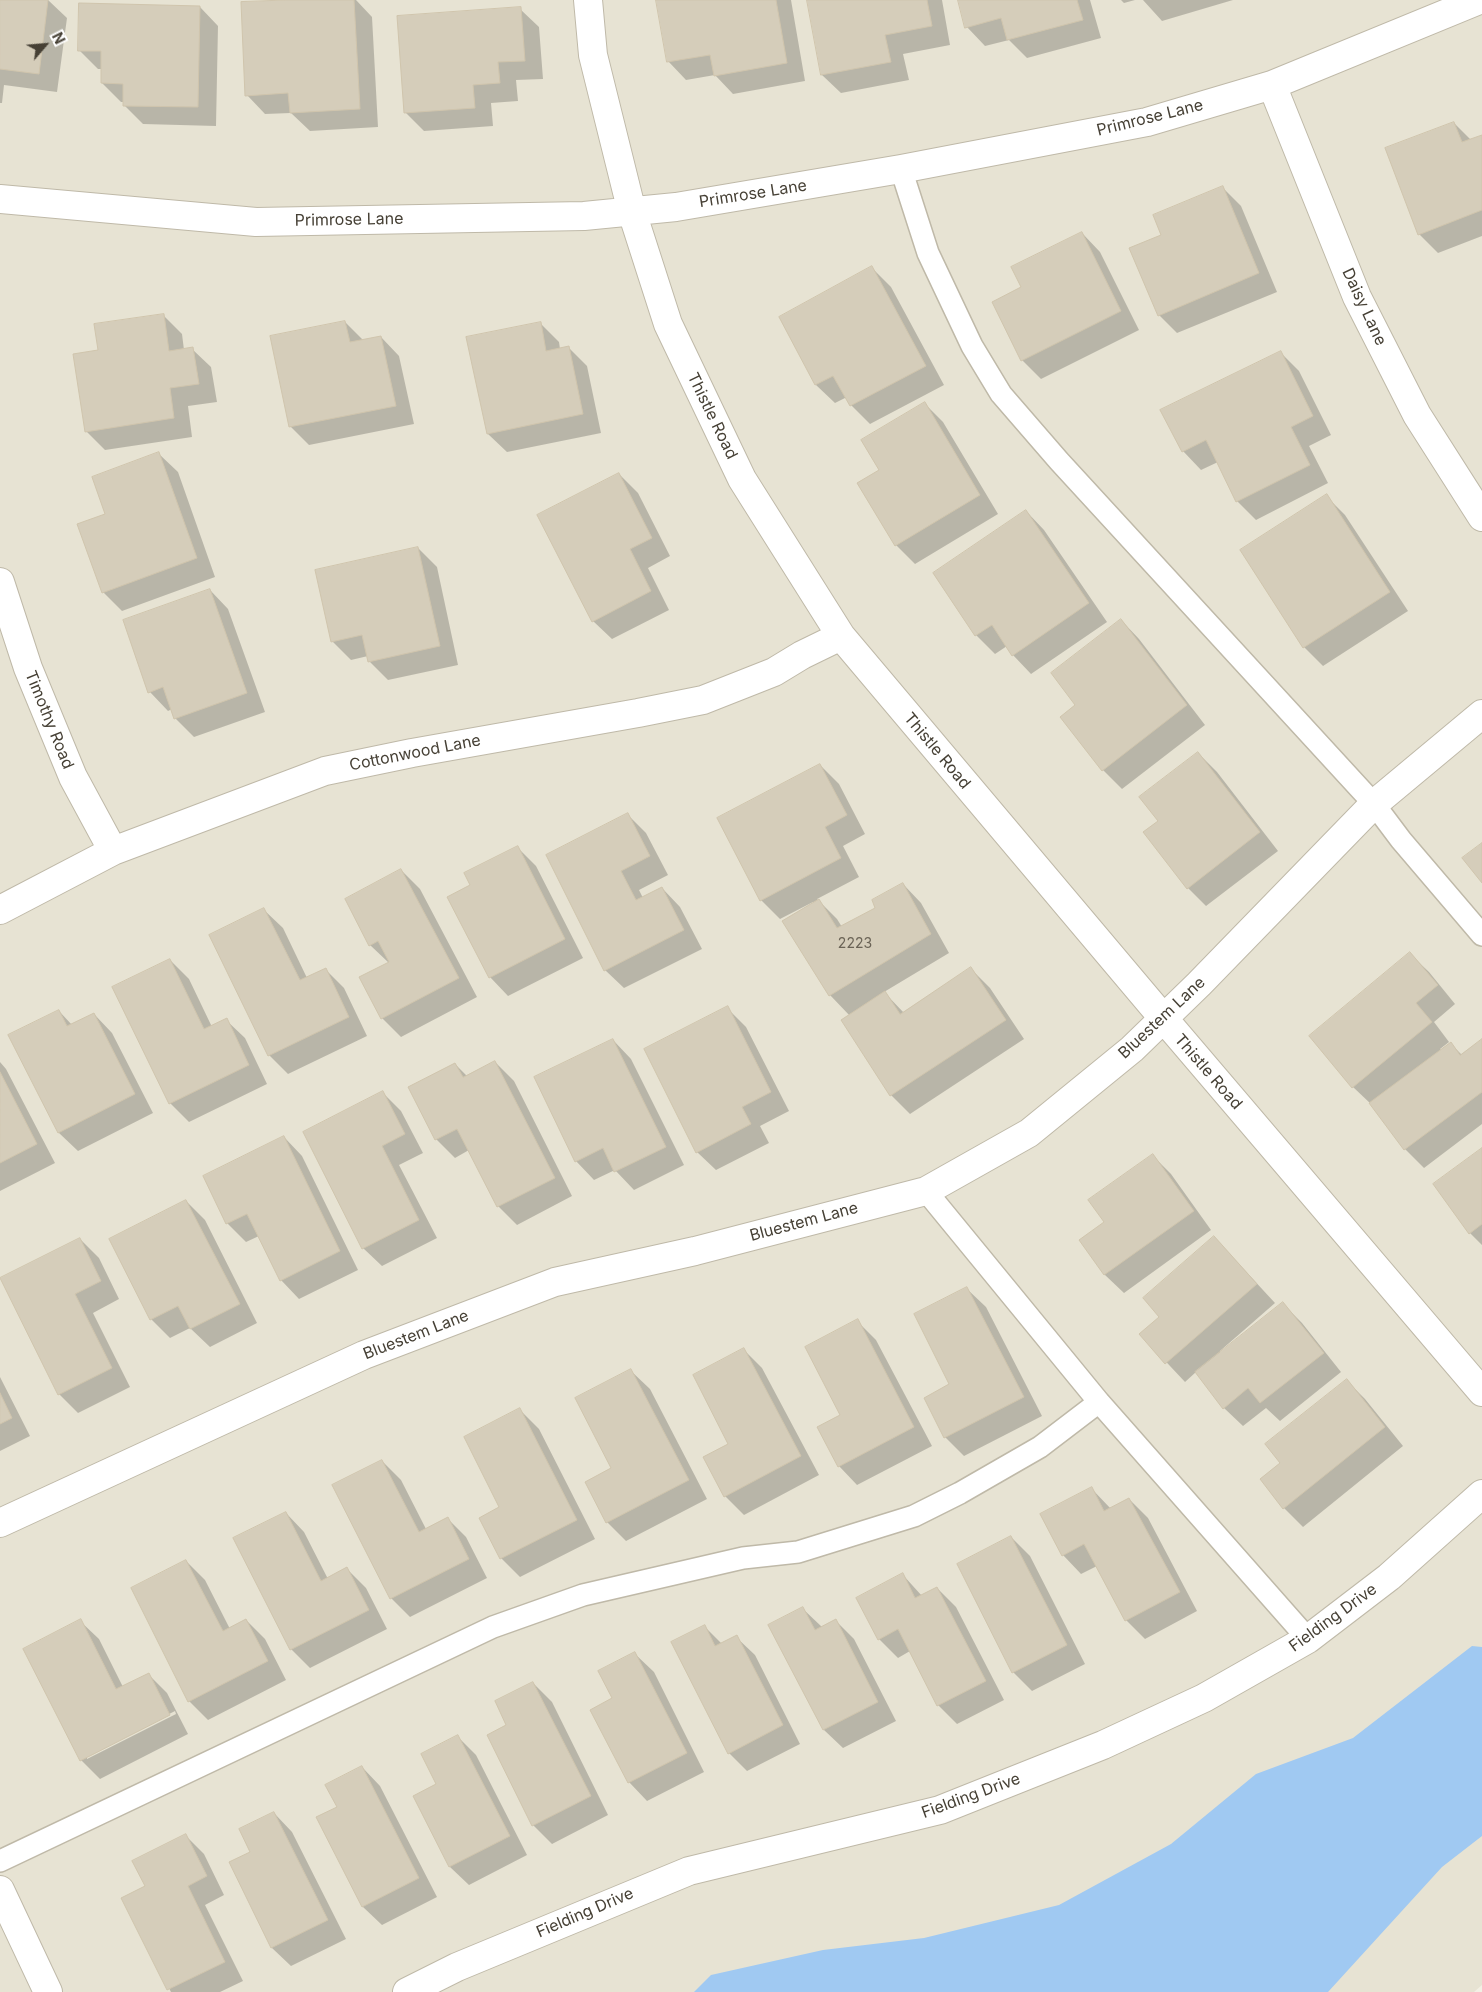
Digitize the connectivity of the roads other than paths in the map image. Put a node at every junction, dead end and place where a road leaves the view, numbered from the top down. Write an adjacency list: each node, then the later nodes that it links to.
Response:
1 (588, 0): 6 (street, Thistle Road)
2 (1479, 0): 3 (street, Primrose Lane)
3 (1272, 85): 4 (street, Primrose Lane); 7 (street, Daisy Lane)
4 (901, 170): 6 (street, Primrose Lane); 11 (lane)
5 (0, 199): 6 (street, Primrose Lane)
6 (632, 212): 9 (street, Thistle Road)
7 (1482, 516)
8 (0, 582): 12 (street, Timothy Road)
9 (841, 636): 12 (street, Cottonwood Lane); 15 (street, Thistle Road)
10 (1482, 714): 11 (street, Bluestem Lane)
11 (1374, 804): 14 (lane); 15 (street, Bluestem Lane)
12 (114, 851): 13 (street, Cottonwood Lane)
13 (0, 910)
14 (1482, 935)
15 (1164, 1019): 16 (street, Bluestem Lane); 17 (street, Thistle Road)
16 (926, 1191): 18 (lane); 20 (street, Bluestem Lane)
17 (1482, 1392)
18 (1099, 1402): 21 (lane); 22 (lane)
19 (1482, 1494): 21 (street, Fielding Drive)
20 (0, 1523)
21 (1308, 1640): 25 (street, Fielding Drive)
22 (0, 1861)
23 (0, 1890): 24 (street)
24 (48, 1992)
25 (407, 1992)

